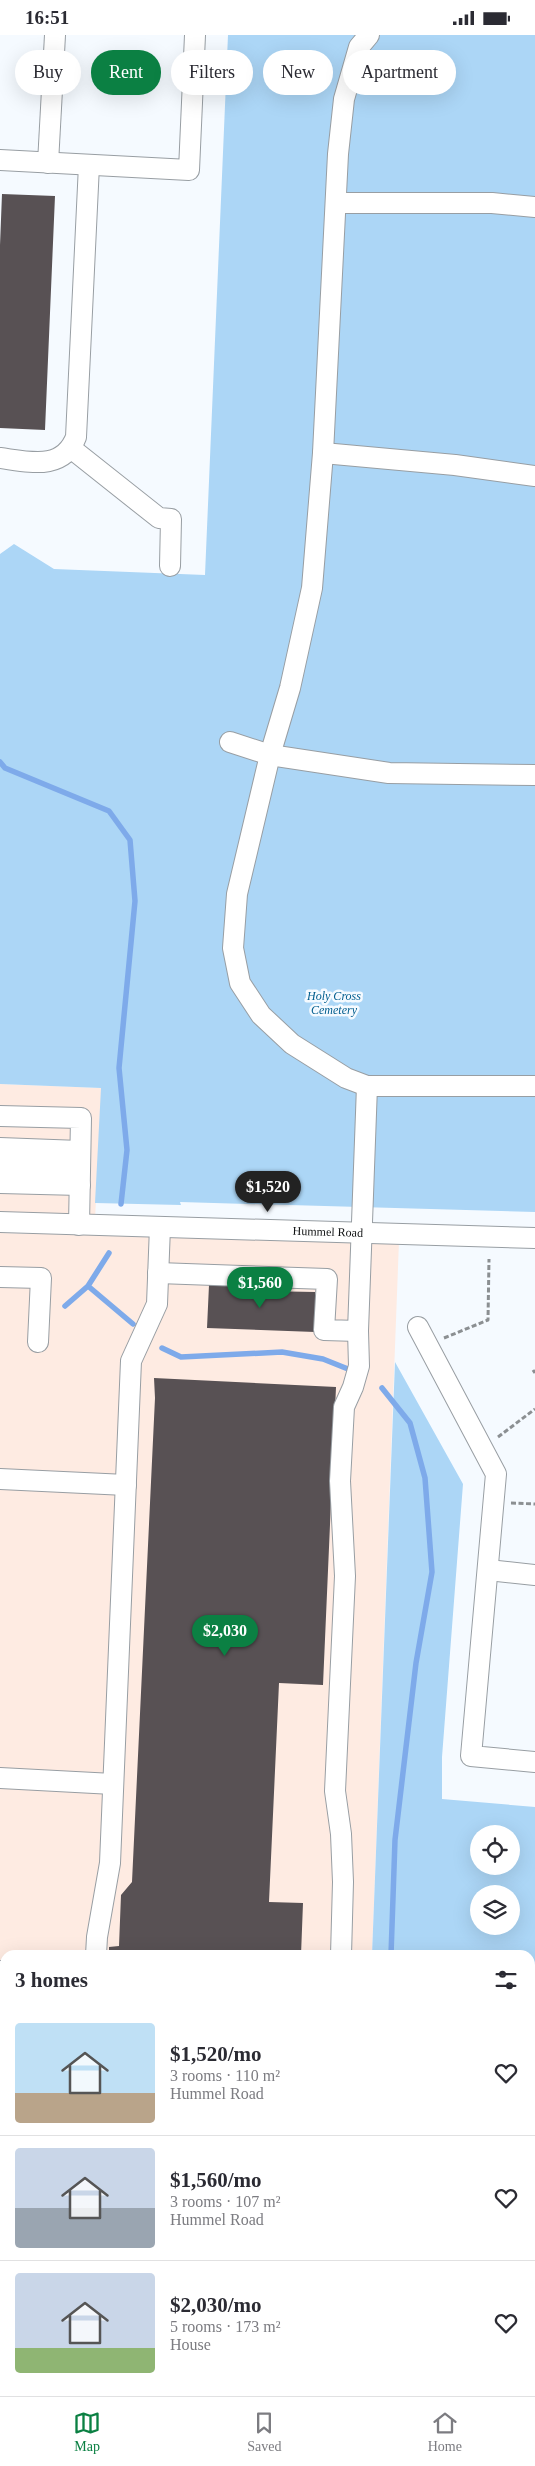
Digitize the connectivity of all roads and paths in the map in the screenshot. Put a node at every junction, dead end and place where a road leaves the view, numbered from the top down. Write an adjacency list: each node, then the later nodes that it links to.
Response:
1 (54, 35): 5 (street)
2 (195, 35): 6 (street)
3 (369, 35): 7 (street)
4 (0, 160): 5 (street)
5 (48, 163): 6 (street)
6 (89, 165): 9 (street)
7 (336, 203): 8 (street); 10 (street)
8 (535, 207)
9 (72, 449): 11 (street); 13 (street)
10 (323, 453): 12 (street); 15 (street)
11 (0, 458)
12 (535, 476)
13 (170, 566)
14 (230, 741): 15 (street)
15 (270, 755): 16 (street); 17 (street)
16 (535, 775)
17 (367, 1086): 18 (street); 29 (street)
18 (535, 1086)
19 (0, 1116): 23 (street)
20 (0, 1148): 23 (street)
21 (0, 1157): 23 (street)
22 (0, 1166): 23 (street)
23 (80, 1169): 24 (street); 25 (street); 27 (street)
24 (0, 1176)
25 (0, 1183)
26 (0, 1222): 27 (street, Hummel Road)
27 (79, 1225): 28 (street, Hummel Road)
28 (160, 1227): 29 (street, Hummel Road); 32 (street)
29 (362, 1233): 30 (street, Hummel Road); 35 (street)
30 (535, 1238)
31 (489, 1259): 36 (path)
32 (158, 1273): 35 (street); 41 (street)
33 (0, 1277): 37 (street)
34 (418, 1327): 44 (street)
35 (358, 1331): 50 (street)
36 (449, 1335)
37 (38, 1342)
38 (535, 1409): 39 (path)
39 (502, 1434)
40 (0, 1479): 41 (street)
41 (126, 1485): 48 (street)
42 (519, 1503): 43 (path)
43 (535, 1504)
44 (488, 1570): 45 (street); 46 (street)
45 (535, 1575)
46 (535, 1762)
47 (0, 1777): 48 (street)
48 (113, 1784): 49 (street)
49 (96, 1950)
50 (341, 1950)

